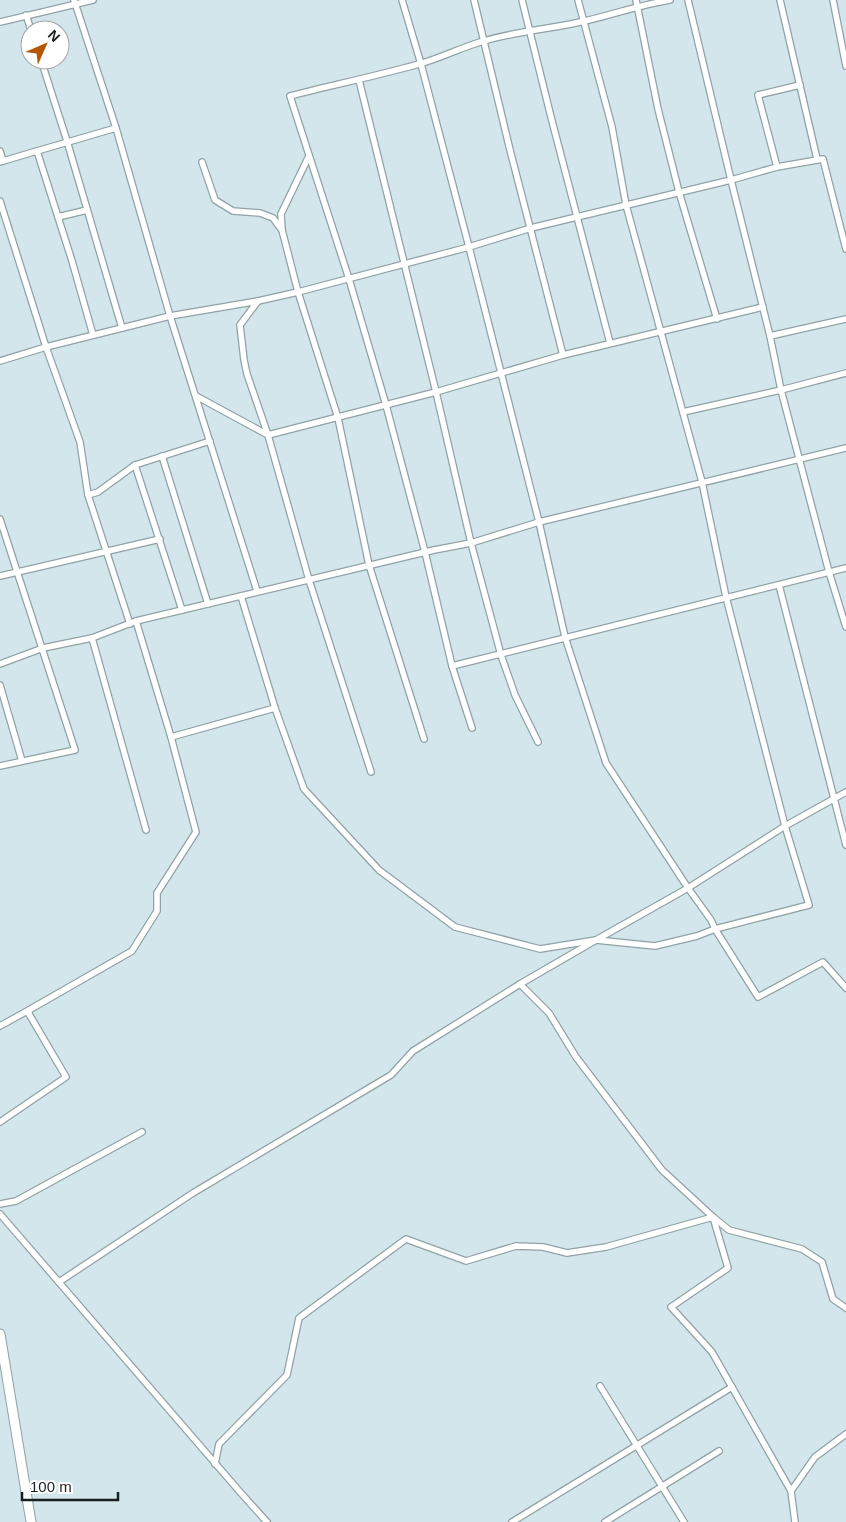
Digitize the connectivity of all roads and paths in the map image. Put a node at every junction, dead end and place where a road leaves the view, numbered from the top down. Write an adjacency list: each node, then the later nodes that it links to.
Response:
1 (93, 0): 10 (street)
2 (402, 0): 18 (street)
3 (474, 0): 17 (street)
4 (522, 0): 16 (street)
5 (578, 0): 14 (street)
6 (670, 0): 11 (street)
7 (688, 0): 32 (street)
8 (780, 0): 22 (street)
9 (833, 0): 19 (street)
10 (75, 3): 12 (street); 23 (street)
11 (636, 3): 14 (street); 33 (street)
12 (26, 15): 13 (street); 15 (street)
13 (28, 20)
14 (584, 21): 16 (street); 35 (street)
15 (0, 22)
16 (530, 30): 17 (street); 38 (street)
17 (484, 41): 18 (street); 39 (street)
18 (422, 64): 21 (street); 41 (street)
19 (846, 66)
20 (44, 70): 24 (street)
21 (359, 80): 27 (street); 43 (street)
22 (800, 85): 28 (street); 31 (street)
23 (116, 128): 24 (street); 48 (street)
24 (67, 141): 26 (street); 36 (street)
25 (0, 151): 29 (street)
26 (37, 151): 29 (street); 37 (street)
27 (309, 156): 40 (street); 44 (street)
28 (817, 159): 31 (street); 42 (street)
29 (1, 161)
30 (202, 162): 40 (street)
31 (777, 167): 32 (street)
32 (731, 180): 33 (street); 47 (street)
33 (679, 192): 35 (street); 49 (street)
34 (0, 201): 56 (street)
35 (626, 205): 38 (street); 52 (street)
36 (88, 210): 37 (street); 51 (street)
37 (58, 217): 53 (street)
38 (577, 217): 39 (street); 55 (street)
39 (531, 228): 41 (street); 57 (street)
40 (282, 230): 45 (street)
41 (469, 246): 43 (street); 59 (street)
42 (846, 249)
43 (403, 264): 44 (street); 62 (street)
44 (348, 279): 45 (street); 64 (street)
45 (298, 292): 46 (street); 66 (street)
46 (258, 301): 48 (street); 67 (street)
47 (763, 307): 49 (street); 54 (street)
48 (170, 316): 51 (street); 63 (street)
49 (717, 319): 52 (street)
50 (846, 319): 54 (street)
51 (122, 328): 53 (street)
52 (661, 330): 55 (street); 65 (street)
53 (94, 335): 56 (street)
54 (770, 336): 61 (street)
55 (610, 343): 57 (street)
56 (46, 347): 58 (street); 74 (street)
57 (562, 355): 59 (street)
58 (0, 361)
59 (500, 373): 62 (street); 76 (street)
60 (846, 373): 61 (street)
61 (781, 390): 65 (street); 71 (street)
62 (436, 392): 64 (street); 78 (street)
63 (196, 396): 67 (street); 68 (street)
64 (386, 405): 66 (street); 79 (street)
65 (683, 412): 73 (street)
66 (338, 418): 67 (street); 81 (street)
67 (268, 435): 86 (street)
68 (210, 441): 70 (street); 88 (street)
69 (846, 448): 71 (street)
70 (162, 456): 72 (street); 91 (street)
71 (800, 458): 73 (street); 84 (street)
72 (136, 465): 74 (street); 77 (street)
73 (702, 482): 76 (street); 90 (street)
74 (88, 495): 80 (street)
75 (0, 518): 83 (street)
76 (539, 522): 78 (street); 95 (street)
77 (160, 540): 80 (street); 92 (street)
78 (471, 543): 79 (street); 98 (street)
79 (425, 552): 81 (street); 100 (street)
80 (106, 553): 83 (street); 93 (street)
81 (369, 565): 86 (street); 105 (street)
82 (846, 568): 84 (street)
83 (17, 572): 85 (street); 97 (street)
84 (829, 572): 87 (street); 94 (street)
85 (0, 576)
86 (309, 580): 88 (street); 109 (street)
87 (778, 585): 90 (street); 111 (street)
88 (257, 591): 89 (street)
89 (241, 596): 91 (street); 102 (street)
90 (726, 597): 95 (street); 112 (street)
91 (208, 604): 92 (street)
92 (182, 610): 93 (street)
93 (133, 623): 96 (street); 104 (street)
94 (846, 627)
95 (565, 637): 98 (street); 115 (street)
96 (92, 638): 97 (street); 113 (street)
97 (43, 648): 99 (street); 107 (street)
98 (500, 655): 100 (street); 106 (street)
99 (0, 664)
100 (452, 666): 103 (street)
101 (0, 685): 107 (street)
102 (275, 708): 104 (street); 117 (street)
103 (472, 728)
104 (171, 737): 120 (street)
105 (424, 740)
106 (538, 742)
107 (22, 761): 108 (street)
108 (0, 766)
109 (371, 772)
110 (846, 792): 111 (street)
111 (834, 799): 112 (street); 114 (street)
112 (784, 826): 115 (street); 116 (street)
113 (146, 830)
114 (846, 845)
115 (688, 888): 116 (street); 117 (street)
116 (715, 929): 117 (street); 119 (street)
117 (596, 940): 118 (street)
118 (520, 984): 126 (street); 127 (street)
119 (846, 988)
120 (29, 1010): 121 (street); 122 (street)
121 (0, 1026)
122 (0, 1122)
123 (142, 1132): 124 (street)
124 (0, 1204)
125 (0, 1214): 127 (street)
126 (713, 1217): 128 (street); 131 (street); 135 (street)
127 (59, 1282): 135 (street)
128 (846, 1308)
129 (0, 1334): 138 (main road)
130 (600, 1386): 133 (street)
131 (732, 1386): 133 (street); 137 (street)
132 (846, 1434): 137 (street)
133 (637, 1445): 136 (street); 140 (street)
134 (719, 1451): 136 (street)
135 (215, 1464): 139 (street)
136 (662, 1487): 141 (street); 142 (street)
137 (791, 1492): 143 (street)
138 (31, 1522)
139 (267, 1522)
140 (512, 1522)
141 (605, 1522)
142 (684, 1522)
143 (795, 1522)

